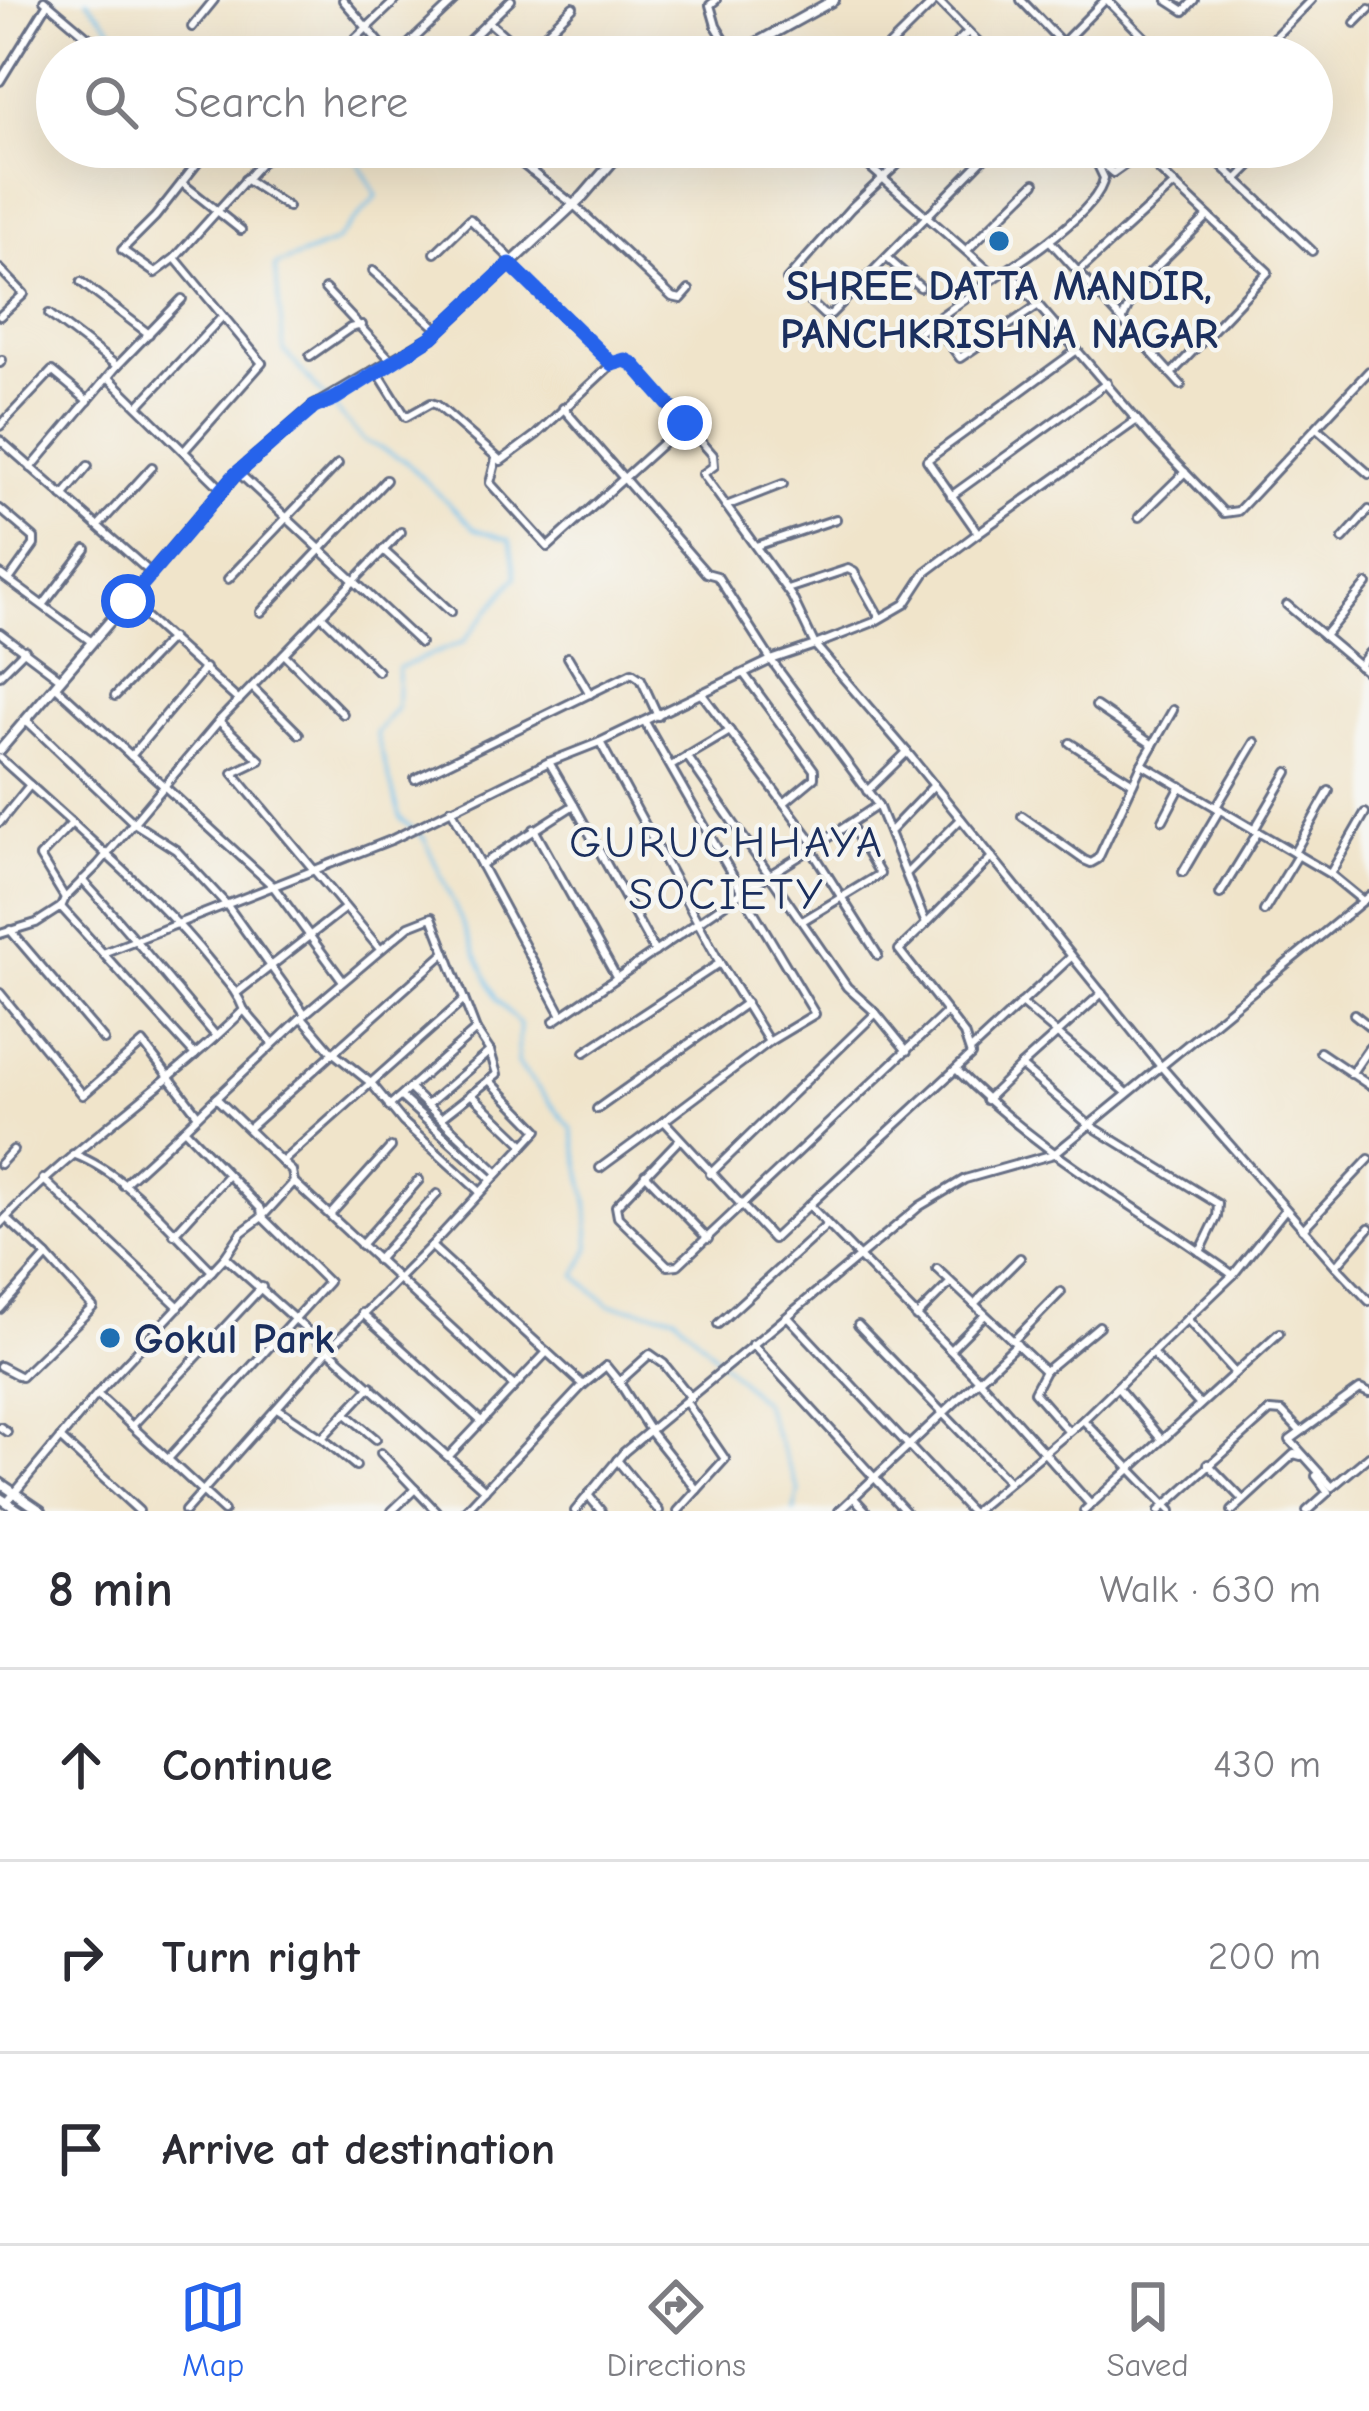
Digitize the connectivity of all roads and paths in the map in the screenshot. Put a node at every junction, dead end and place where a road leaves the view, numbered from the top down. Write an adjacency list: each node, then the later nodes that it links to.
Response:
1 (214, 0): 19 (street)
2 (343, 0): 20 (street)
3 (396, 0): 20 (street)
4 (455, 0): 25 (street)
5 (511, 0): 17 (street)
6 (716, 0): 29 (street)
7 (834, 0): 30 (street)
8 (936, 0): 21 (street); 31 (street)
9 (1022, 0): 34 (street)
10 (1106, 0): 35 (street); 36 (street)
11 (1167, 0): 12 (street)
12 (1194, 0)
13 (1311, 0): 37 (street)
14 (46, 2): 22 (street); 38 (street)
15 (573, 7): 28 (street)
16 (1369, 9): 18 (street)
17 (490, 23): 26 (street); 27 (street)
18 (1355, 23)
19 (192, 27)
20 (367, 28): 23 (street); 24 (street)
21 (968, 32): 32 (street); 33 (street)
22 (87, 36)
23 (358, 36)
24 (374, 36)
25 (416, 36)
26 (475, 36)
27 (503, 36)
28 (543, 36)
29 (722, 36)
30 (767, 36)
31 (899, 36)
32 (964, 36)
33 (972, 36)
34 (1055, 36)
35 (1069, 36)
36 (1143, 36)
37 (1276, 36)
38 (0, 81)
39 (194, 168): 55 (street)
40 (255, 168): 52 (street)
41 (527, 168): 51 (street)
42 (534, 168): 51 (street)
43 (607, 168): 58 (street)
44 (870, 168): 53 (street)
45 (894, 168): 53 (street)
46 (974, 168): 61 (street)
47 (1099, 168): 64 (street)
48 (1157, 168): 57 (street)
49 (1224, 168): 54 (street)
50 (1248, 168): 54 (street)
51 (531, 171): 58 (street)
52 (245, 179): 59 (street); 60 (street)
53 (882, 179): 61 (street); 69 (street)
54 (1236, 180): 66 (street)
55 (182, 183): 60 (street); 68 (street)
56 (1035, 183): 65 (street)
57 (1175, 184): 62 (street); 74 (street)
58 (574, 205): 70 (street); 79 (street)
59 (288, 208)
60 (215, 209): 63 (street); 68 (street)
61 (926, 215): 65 (street); 69 (street)
62 (1208, 216): 85 (street); 98 (street)
63 (241, 230)
64 (1049, 241): 72 (street); 74 (street)
65 (968, 249): 75 (street)
66 (1312, 251)
67 (435, 253): 70 (street)
68 (175, 258): 84 (street)
69 (886, 259): 77 (street)
70 (512, 262): 88 (street); 94 (street)
71 (0, 268): 83 (street)
72 (1008, 270): 75 (street); 81 (street)
73 (373, 271): 88 (street)
74 (1077, 273): 85 (street)
75 (996, 277): 86 (street)
76 (81, 282): 89 (street)
77 (920, 287)
78 (326, 290): 87 (street)
79 (689, 290)
80 (182, 299): 89 (street)
81 (1037, 306): 86 (street); 91 (street)
82 (49, 314): 95 (street)
83 (0, 316)
84 (223, 316): 103 (street); 110 (street)
85 (1122, 320): 98 (street)
86 (933, 322): 90 (street)
87 (362, 325): 92 (street); 93 (street)
88 (439, 330): 93 (street)
89 (148, 334): 95 (street)
90 (916, 334)
91 (1077, 350): 100 (street); 124 (street)
92 (310, 356)
93 (393, 362): 96 (street)
94 (612, 364): 104 (street); 106 (street)
95 (117, 367): 99 (street)
96 (377, 371): 111 (street); 116 (street)
97 (1369, 371): 108 (street)
98 (1171, 374): 101 (street)
99 (108, 377): 102 (street); 103 (street)
100 (1107, 383): 105 (street); 124 (street)
101 (1181, 385)
102 (88, 401): 107 (street); 115 (street)
103 (138, 406): 110 (street)
104 (563, 408): 111 (street); 119 (street)
105 (1137, 420): 117 (street); 133 (street)
106 (685, 423): 119 (street); 125 (street)
107 (0, 426)
108 (1318, 429): 117 (street); 118 (street)
109 (0, 440): 115 (street)
110 (184, 451): 122 (street)
111 (496, 458): 119 (street)
112 (338, 464): 129 (street)
113 (88, 466): 123 (street)
114 (152, 467): 131 (street)
115 (32, 468): 123 (street)
116 (238, 472): 122 (street); 129 (street)
117 (1185, 472): 128 (street)
118 (1369, 474)
119 (623, 478): 163 (street)
120 (386, 480): 137 (street)
121 (783, 484): 125 (street)
122 (223, 490): 139 (street)
123 (63, 496): 131 (street)
124 (951, 496): 133 (street)
125 (727, 506): 135 (street)
126 (0, 509): 142 (street)
127 (1369, 511): 134 (street)
128 (1139, 517)
129 (286, 518): 137 (street); 141 (street)
130 (836, 519): 135 (street)
131 (98, 526): 139 (street)
132 (401, 532): 138 (street)
133 (978, 533): 152 (street)
134 (1342, 539)
135 (756, 546): 145 (street)
136 (86, 549): 147 (street)
137 (320, 549): 143 (street); 149 (street)
138 (383, 550): 143 (street); 150 (street)
139 (152, 573): 146 (street)
140 (0, 574): 142 (street)
141 (228, 579)
142 (9, 580): 147 (street)
143 (354, 581): 151 (street); 157 (street)
144 (1367, 584): 154 (street)
145 (787, 589): 152 (street); 158 (street)
146 (128, 601): 155 (street); 156 (street)
147 (44, 604): 156 (street)
148 (1287, 604): 154 (street)
149 (261, 612)
150 (451, 612)
151 (321, 615): 161 (street); 166 (street)
152 (880, 618): 158 (street)
153 (0, 633): 159 (street)
154 (1324, 636): 164 (street)
155 (171, 638): 165 (street); 174 (street)
156 (92, 642): 170 (street)
157 (420, 643)
158 (815, 645): 163 (street); 189 (street)
159 (25, 650): 169 (street); 170 (street)
160 (1369, 653): 164 (street)
161 (284, 654): 171 (street); 178 (street)
162 (568, 657): 172 (street)
163 (771, 660): 167 (street); 203 (street)
164 (1358, 665): 168 (street)
165 (205, 668): 175 (street); 191 (street)
166 (378, 671)
167 (744, 674): 173 (street); 205 (street)
168 (1369, 674)
169 (0, 675)
170 (58, 682): 180 (street); 191 (street)
171 (252, 687): 175 (street); 184 (street)
172 (590, 694): 179 (street); 197 (street)
173 (702, 694): 179 (street); 183 (street)
174 (115, 696)
175 (238, 701): 181 (street)
176 (1096, 706): 188 (street)
177 (1173, 710): 188 (street)
178 (343, 714)
179 (658, 716): 182 (street)
180 (26, 720): 190 (street); 216 (street)
181 (219, 721): 201 (street); 226 (street)
182 (645, 722): 185 (street); 195 (street)
183 (730, 731): 192 (street); 205 (street)
184 (299, 734)
185 (600, 742): 193 (street); 243 (street)
186 (1255, 742): 208 (street)
187 (1070, 743): 198 (street)
188 (1153, 745): 194 (street)
189 (907, 752): 200 (street); 203 (street)
190 (0, 754): 199 (street)
191 (131, 756): 201 (street)
192 (687, 756): 195 (street); 229 (street)
193 (549, 762): 206 (street); 209 (street)
194 (1142, 764): 198 (street); 202 (street)
195 (670, 766): 233 (street)
196 (1288, 772): 220 (street)
197 (415, 778)
198 (1133, 783): 211 (street)
199 (30, 785): 214 (street); 215 (street)
200 (934, 785): 212 (street); 219 (street)
201 (165, 787): 216 (street); 232 (street)
202 (1181, 787): 208 (street); 213 (street)
203 (867, 791): 207 (street)
204 (1330, 791): 223 (street)
205 (784, 803): 221 (street)
206 (574, 805): 218 (street); 253 (street)
207 (878, 805): 217 (street); 219 (street)
208 (1218, 808): 220 (street); 227 (street)
209 (451, 809): 225 (street); 226 (street)
210 (1365, 813): 230 (street)
211 (1022, 816)
212 (962, 819): 224 (street); 228 (street)
213 (1163, 820)
214 (0, 823)
215 (72, 823): 222 (street); 236 (street)
216 (134, 823): 222 (street); 238 (street)
217 (850, 824): 221 (street); 235 (street)
218 (534, 829): 225 (street); 258 (street)
219 (891, 830): 228 (street)
220 (1256, 831): 223 (street); 234 (street)
221 (814, 848): 229 (street); 235 (street)
222 (106, 854): 231 (street); 244 (street)
223 (1296, 854): 230 (street); 241 (street)
224 (992, 857): 245 (street); 255 (street)
225 (481, 865): 270 (street)
226 (316, 869): 232 (street); 240 (street)
227 (1183, 872)
228 (907, 873): 245 (street)
229 (771, 874): 233 (street); 242 (street)
230 (1330, 874): 237 (street)
231 (82, 880): 236 (street); 249 (street)
232 (273, 886): 238 (street); 248 (street)
233 (742, 892): 243 (street); 278 (street)
234 (1220, 894)
235 (843, 897): 242 (street); 254 (street)
236 (65, 898): 239 (street)
237 (1366, 898): 288 (street)
238 (226, 904): 244 (street); 257 (street)
239 (61, 907): 246 (street); 251 (street)
240 (345, 908): 248 (street); 250 (street)
241 (1264, 911)
242 (803, 920): 268 (street)
243 (699, 922): 253 (street); 256 (street)
244 (179, 923): 249 (street); 260 (street)
245 (926, 924): 267 (street)
246 (10, 930): 247 (street); 277 (street)
247 (0, 934)
248 (309, 937): 257 (street); 259 (street)
249 (137, 939): 251 (street); 276 (street)
250 (380, 950): 252 (street); 259 (street)
251 (103, 952): 287 (street)
252 (446, 952): 263 (street); 282 (street)
253 (655, 952): 258 (street)
254 (878, 955)
255 (1072, 956): 262 (street); 265 (street)
256 (720, 963): 264 (street); 285 (street)
257 (272, 966): 260 (street); 271 (street)
258 (616, 978): 270 (street)
259 (343, 981): 271 (street)
260 (238, 992): 266 (street)
261 (0, 993): 292 (street)
262 (1102, 993): 275 (street); 288 (street)
263 (464, 1000): 274 (street); 294 (street)
264 (747, 1003): 278 (street); 304 (street)
265 (1021, 1003): 275 (street); 281 (street)
266 (244, 1010): 276 (street); 279 (street)
267 (947, 1012): 281 (street); 284 (street)
268 (877, 1013): 284 (street); 322 (street)
269 (1354, 1014): 273 (street)
270 (562, 1015): 272 (street)
271 (303, 1016): 279 (street); 282 (street)
272 (554, 1021)
273 (1369, 1025)
274 (476, 1030): 283 (street); 296 (street)
275 (1057, 1033): 289 (street); 297 (street)
276 (216, 1036): 287 (street)
277 (104, 1040)
278 (770, 1042): 307 (street)
279 (272, 1043): 300 (street)
280 (1369, 1048): 291 (street)
281 (972, 1049): 290 (street)
282 (332, 1051): 294 (street); 309 (street)
283 (490, 1051): 293 (street); 302 (street)
284 (907, 1051): 332 (street)
285 (585, 1052)
286 (1320, 1052): 291 (street)
287 (195, 1055): 292 (street)
288 (1160, 1064): 297 (street); 333 (street)
289 (1021, 1066): 301 (street); 308 (street)
290 (957, 1070): 301 (street); 331 (street)
291 (1351, 1074): 295 (street)
292 (169, 1079): 305 (street); 315 (street)
293 (489, 1080): 298 (street); 312 (street)
294 (371, 1083): 303 (street); 318 (street)
295 (1369, 1085)
296 (410, 1089): 299 (street); 302 (street)
297 (1126, 1092): 308 (street)
298 (472, 1094): 306 (street); 312 (street)
299 (401, 1097): 303 (street); 324 (street)
300 (216, 1098): 305 (street); 309 (street)
301 (986, 1100): 316 (street)
302 (427, 1105): 306 (street)
303 (388, 1106): 329 (street)
304 (597, 1109)
305 (198, 1115): 310 (street)
306 (441, 1118): 324 (street)
307 (664, 1121): 311 (street); 320 (street)
308 (1088, 1124): 316 (street); 344 (street)
309 (249, 1128): 318 (street)
310 (184, 1129): 323 (street); 328 (street)
311 (679, 1140): 321 (street); 322 (street)
312 (524, 1145): 324 (street)
313 (391, 1147): 334 (street)
314 (14, 1150): 319 (street)
315 (72, 1153): 325 (street); 328 (street)
316 (1054, 1154): 344 (street); 347 (street)
317 (1369, 1159): 339 (street)
318 (282, 1162): 327 (street)
319 (0, 1164)
320 (600, 1168)
321 (644, 1174): 341 (street); 341 (street)
322 (710, 1174): 332 (street)
323 (228, 1175): 335 (street); 340 (street)
324 (494, 1176): 329 (street)
325 (43, 1179): 336 (street); 360 (street)
326 (419, 1180): 342 (street)
327 (294, 1182): 334 (street); 335 (street)
328 (123, 1186): 340 (street)
329 (479, 1191): 343 (street)
330 (437, 1194): 349 (street)
331 (809, 1205): 332 (street); 337 (street)
332 (743, 1208): 341 (street)
333 (1286, 1209): 339 (street); 353 (street)
334 (329, 1215): 342 (street)
335 (262, 1217): 346 (street); 366 (street)
336 (3, 1221): 345 (street)
337 (827, 1225): 347 (street); 368 (street)
338 (1369, 1228): 350 (street)
339 (1304, 1229): 350 (street)
340 (174, 1234): 352 (street)
341 (708, 1239)
342 (361, 1245): 349 (street)
343 (431, 1246): 354 (street); 376 (street)
344 (1200, 1252): 353 (street)
345 (47, 1256): 361 (street); 378 (street)
346 (224, 1257): 352 (street); 356 (street)
347 (857, 1258): 364 (street); 365 (street)
348 (1020, 1258): 359 (street)
349 (377, 1260): 354 (street)
350 (1336, 1266): 358 (street)
351 (937, 1269): 355 (street)
352 (212, 1271): 360 (street)
353 (1233, 1275): 367 (street)
354 (396, 1277): 362 (street); 385 (street)
355 (950, 1283): 359 (street); 365 (street)
356 (262, 1287): 366 (street); 396 (street)
357 (1061, 1292): 372 (street)
358 (1368, 1300)
359 (974, 1304): 363 (street)
360 (179, 1307): 388 (street)
361 (0, 1309)
362 (362, 1313): 374 (street); 395 (street)
363 (985, 1315): 372 (street); 375 (street)
364 (787, 1316): 373 (street); 404 (street)
365 (916, 1317): 375 (street)
366 (296, 1318): 374 (street); 409 (street)
367 (1187, 1319): 377 (street); 380 (street)
368 (718, 1324)
369 (857, 1325): 393 (street)
370 (1099, 1326): 379 (street)
371 (1279, 1333): 380 (street)
372 (1016, 1342): 379 (street); 381 (street)
373 (752, 1344): 389 (street); 414 (street)
374 (330, 1348): 384 (street); 391 (street)
375 (949, 1351): 381 (street)
376 (547, 1352): 383 (street); 385 (street)
377 (1152, 1353): 386 (street); 390 (street)
378 (0, 1366)
379 (1045, 1371): 398 (street)
380 (1234, 1372): 390 (street)
381 (979, 1380): 393 (street); 405 (street)
382 (619, 1382): 383 (street); 389 (street); 397 (street)
383 (583, 1385): 418 (street)
384 (371, 1386): 392 (street); 407 (street)
385 (514, 1386): 395 (street)
386 (1117, 1388): 394 (street); 403 (street)
387 (1369, 1393): 399 (street)
388 (97, 1394): 396 (street); 400 (street)
389 (689, 1400): 397 (street); 419 (street)
390 (1199, 1404): 403 (street)
391 (277, 1408): 401 (street); 420 (street)
392 (345, 1413): 401 (street); 402 (street)
393 (943, 1413): 404 (street); 415 (street)
394 (1083, 1420): 398 (street); 413 (street)
395 (481, 1421): 407 (street)
396 (132, 1426): 409 (street)
397 (650, 1431): 410 (street); 419 (street)
398 (1068, 1431): 405 (street)
399 (1300, 1431): 408 (street); 411 (street)
400 (60, 1438): 421 (street); 430 (street)
401 (322, 1438): 412 (street)
402 (376, 1439)
403 (1161, 1439): 413 (street)
404 (907, 1445): 414 (street); 443 (street)
405 (1043, 1450): 415 (street); 426 (street)
406 (381, 1453): 417 (street)
407 (449, 1456): 418 (street)
408 (1369, 1456)
409 (168, 1459): 420 (street)
410 (617, 1460): 422 (street); 438 (street)
411 (1208, 1464): 424 (street); 427 (street)
412 (356, 1466)
413 (1129, 1468): 426 (street); 427 (street)
414 (874, 1476): 423 (street); 442 (street)
415 (1009, 1482): 443 (street)
416 (0, 1483): 421 (street)
417 (415, 1489): 433 (street); 434 (street)
418 (484, 1490): 435 (street)
419 (697, 1490): 439 (street)
420 (203, 1491): 431 (street); 432 (street)
421 (14, 1492): 425 (street); 429 (street)
422 (589, 1495): 436 (street); 437 (street)
423 (853, 1497): 440 (street); 441 (street)
424 (1242, 1499): 444 (street); 445 (street)
425 (3, 1500): 428 (street)
426 (1087, 1508)
427 (1165, 1509)
428 (20, 1511)
429 (41, 1511)
430 (139, 1511)
431 (184, 1511)
432 (224, 1511)
433 (392, 1511)
434 (436, 1511)
435 (465, 1511)
436 (574, 1511)
437 (601, 1511)
438 (658, 1511)
439 (678, 1511)
440 (839, 1511)
441 (866, 1511)
442 (905, 1511)
443 (973, 1511)
444 (1232, 1511)
445 (1307, 1511)

